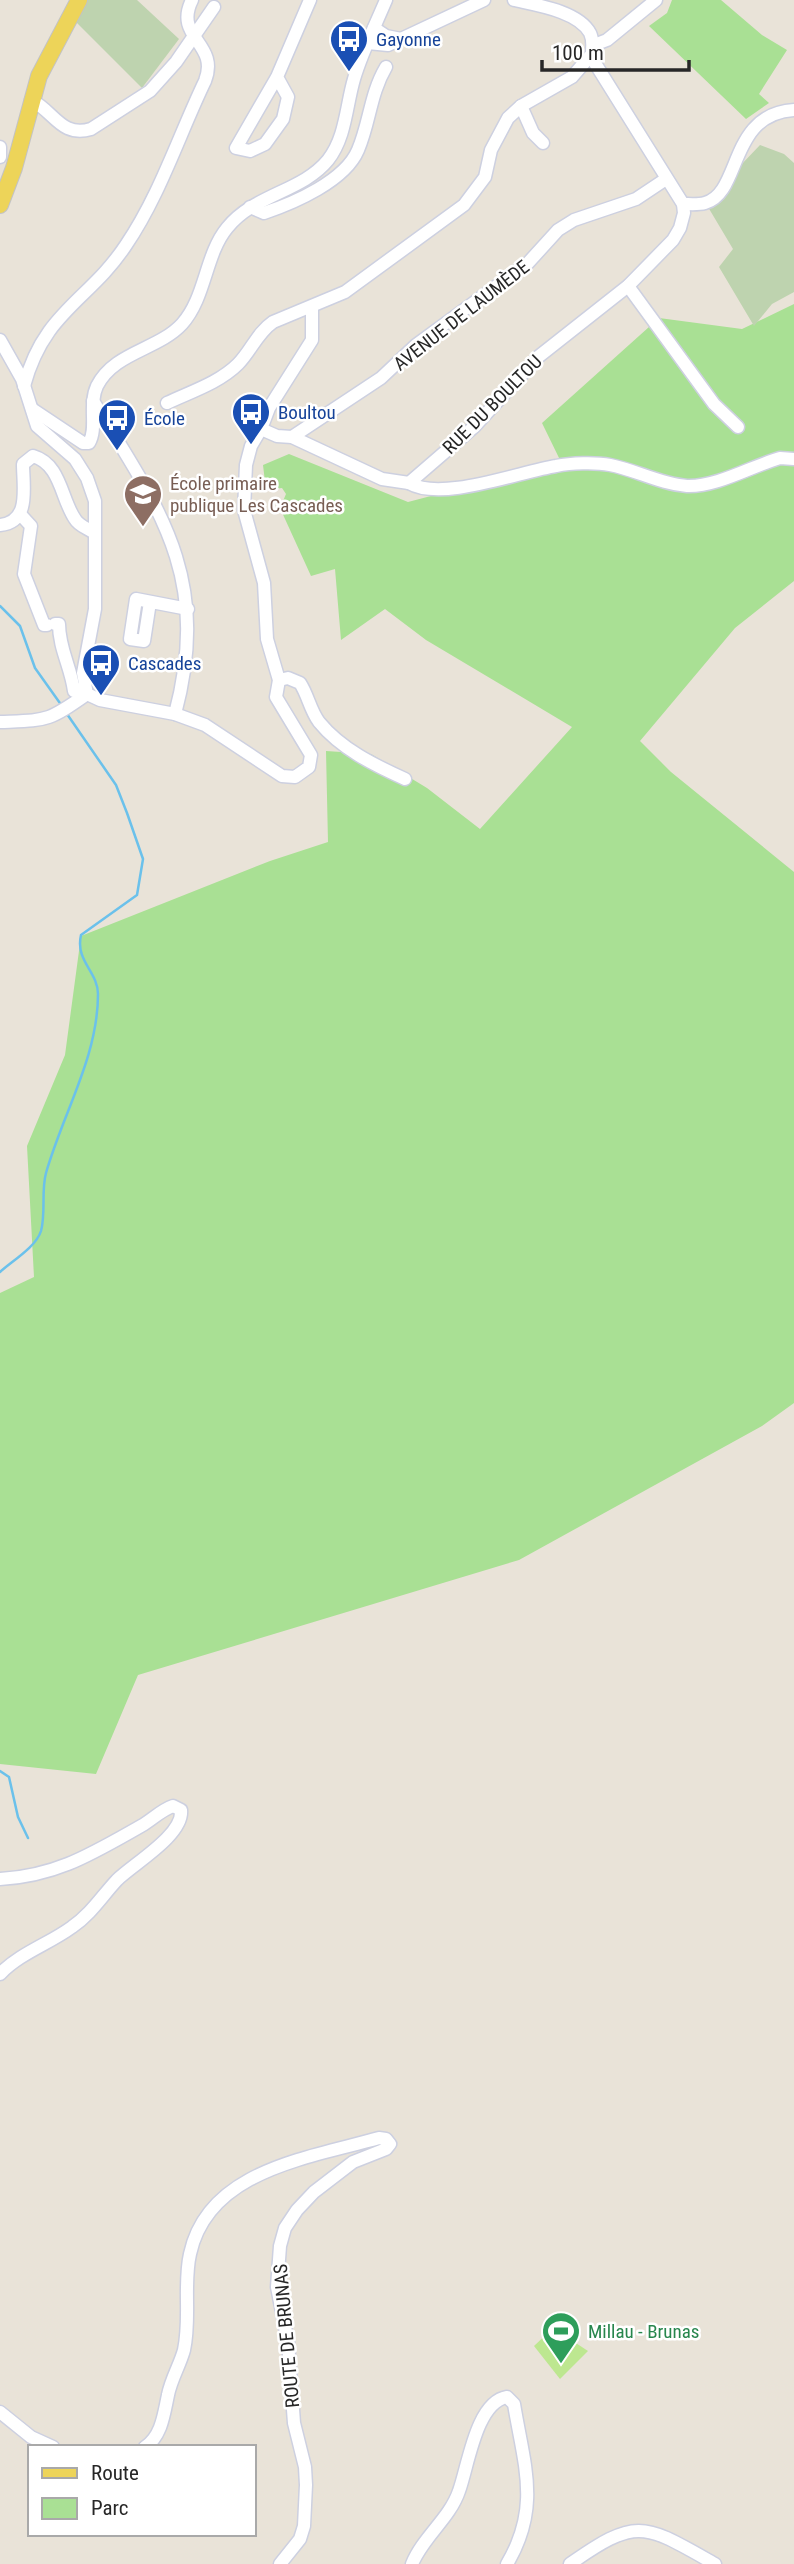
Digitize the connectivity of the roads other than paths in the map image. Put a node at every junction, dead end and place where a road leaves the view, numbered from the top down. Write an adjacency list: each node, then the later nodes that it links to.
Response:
1 (79, 0): 16 (main road)
2 (191, 0): 11 (street)
3 (310, 0): 15 (street)
4 (386, 0): 9 (street)
5 (484, 0): 10 (street)
6 (514, 0): 13 (street)
7 (656, 0): 13 (street)
8 (216, 4): 11 (street)
9 (374, 28): 10 (street); 12 (street)
10 (401, 39): 12 (street)
11 (198, 41): 16 (street); 29 (street)
12 (368, 43): 25 (street)
13 (593, 50): 17 (street); 22 (street)
14 (386, 68): 25 (street)
15 (277, 77): 15 (street)
16 (30, 106): 23 (main road)
17 (521, 106): 19 (street); 27 (street)
18 (794, 110): 24 (street)
19 (543, 143)
20 (0, 147): 21 (street)
21 (0, 157)
22 (666, 180): 24 (street); 35 (street, AVENUE DE LAUMÈDE)
23 (2, 199)
24 (683, 204): 26 (street, RUE DU BOULTOU)
25 (250, 207): 30 (street)
26 (628, 286): 33 (street); 37 (street, RUE DU BOULTOU)
27 (312, 308): 31 (street); 34 (street)
28 (0, 340): 29 (street)
29 (24, 386): 32 (street)
30 (93, 401): 32 (street); 42 (street)
31 (167, 403)
32 (33, 409): 40 (street)
33 (738, 427)
34 (261, 429): 35 (street); 43 (street)
35 (292, 437): 37 (street)
36 (794, 459): 37 (street)
37 (409, 483)
38 (20, 514): 39 (street); 40 (street); 44 (street)
39 (0, 525)
40 (93, 532): 44 (street)
41 (150, 601): 42 (street)
42 (188, 609): 45 (street)
43 (279, 680): 45 (street); 47 (street)
44 (85, 692): 45 (street); 46 (street)
45 (176, 713)
46 (0, 722)
47 (405, 779)
48 (0, 1879): 49 (street)
49 (0, 1974)
50 (0, 2412): 51 (street)
51 (49, 2445)
52 (147, 2445): 53 (street, ROUTE DE BRUNAS)
53 (280, 2564)
54 (412, 2564): 55 (street)
55 (506, 2564)
56 (570, 2564): 57 (street)
57 (715, 2564)

